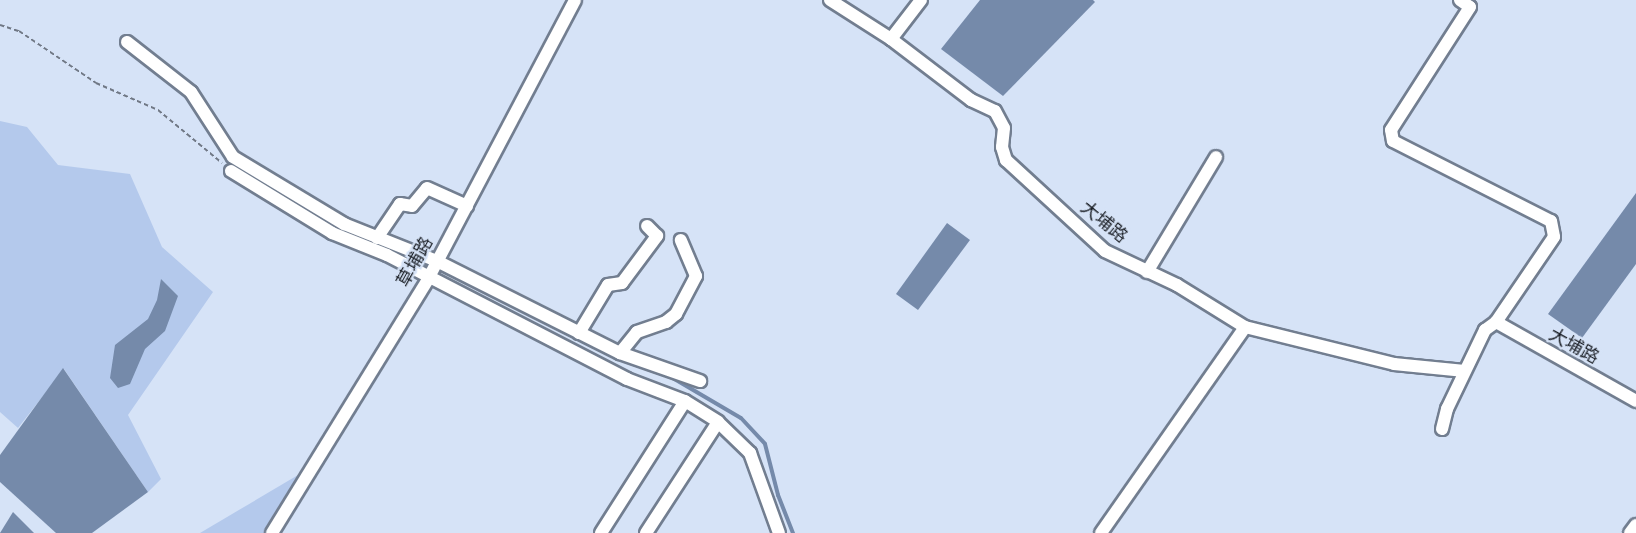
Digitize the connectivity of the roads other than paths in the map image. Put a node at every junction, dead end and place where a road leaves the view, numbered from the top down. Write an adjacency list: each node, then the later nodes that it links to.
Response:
1 (575, 0): 9 (street, 草埔路)
2 (830, 0): 5 (street, 大埔路)
3 (921, 0): 5 (street)
4 (1468, 2): 16 (street)
5 (891, 39): 14 (street, 大埔路)
6 (127, 42): 11 (street)
7 (1216, 157): 14 (street)
8 (231, 171): 15 (street)
9 (467, 206): 11 (street); 13 (street, 草埔路)
10 (647, 226): 18 (street)
11 (377, 238): 13 (street)
12 (681, 240): 19 (street)
13 (437, 261): 15 (street, 草埔路); 18 (street)
14 (1147, 272): 17 (street, 大埔路)
15 (428, 279): 22 (street); 27 (street, 草埔路)
16 (1496, 322): 20 (street); 23 (street, 大埔路)
17 (1245, 327): 20 (street, 大埔路); 31 (street)
18 (579, 333): 19 (street)
19 (620, 353): 21 (street)
20 (1465, 372): 25 (street)
21 (700, 381)
22 (685, 401): 24 (street); 28 (street)
23 (1636, 401)
24 (718, 422): 29 (street); 30 (street)
25 (1442, 429)
26 (1636, 525): 32 (street)
27 (272, 533)
28 (601, 533)
29 (646, 533)
30 (779, 533)
31 (1101, 533)
32 (1630, 533)

